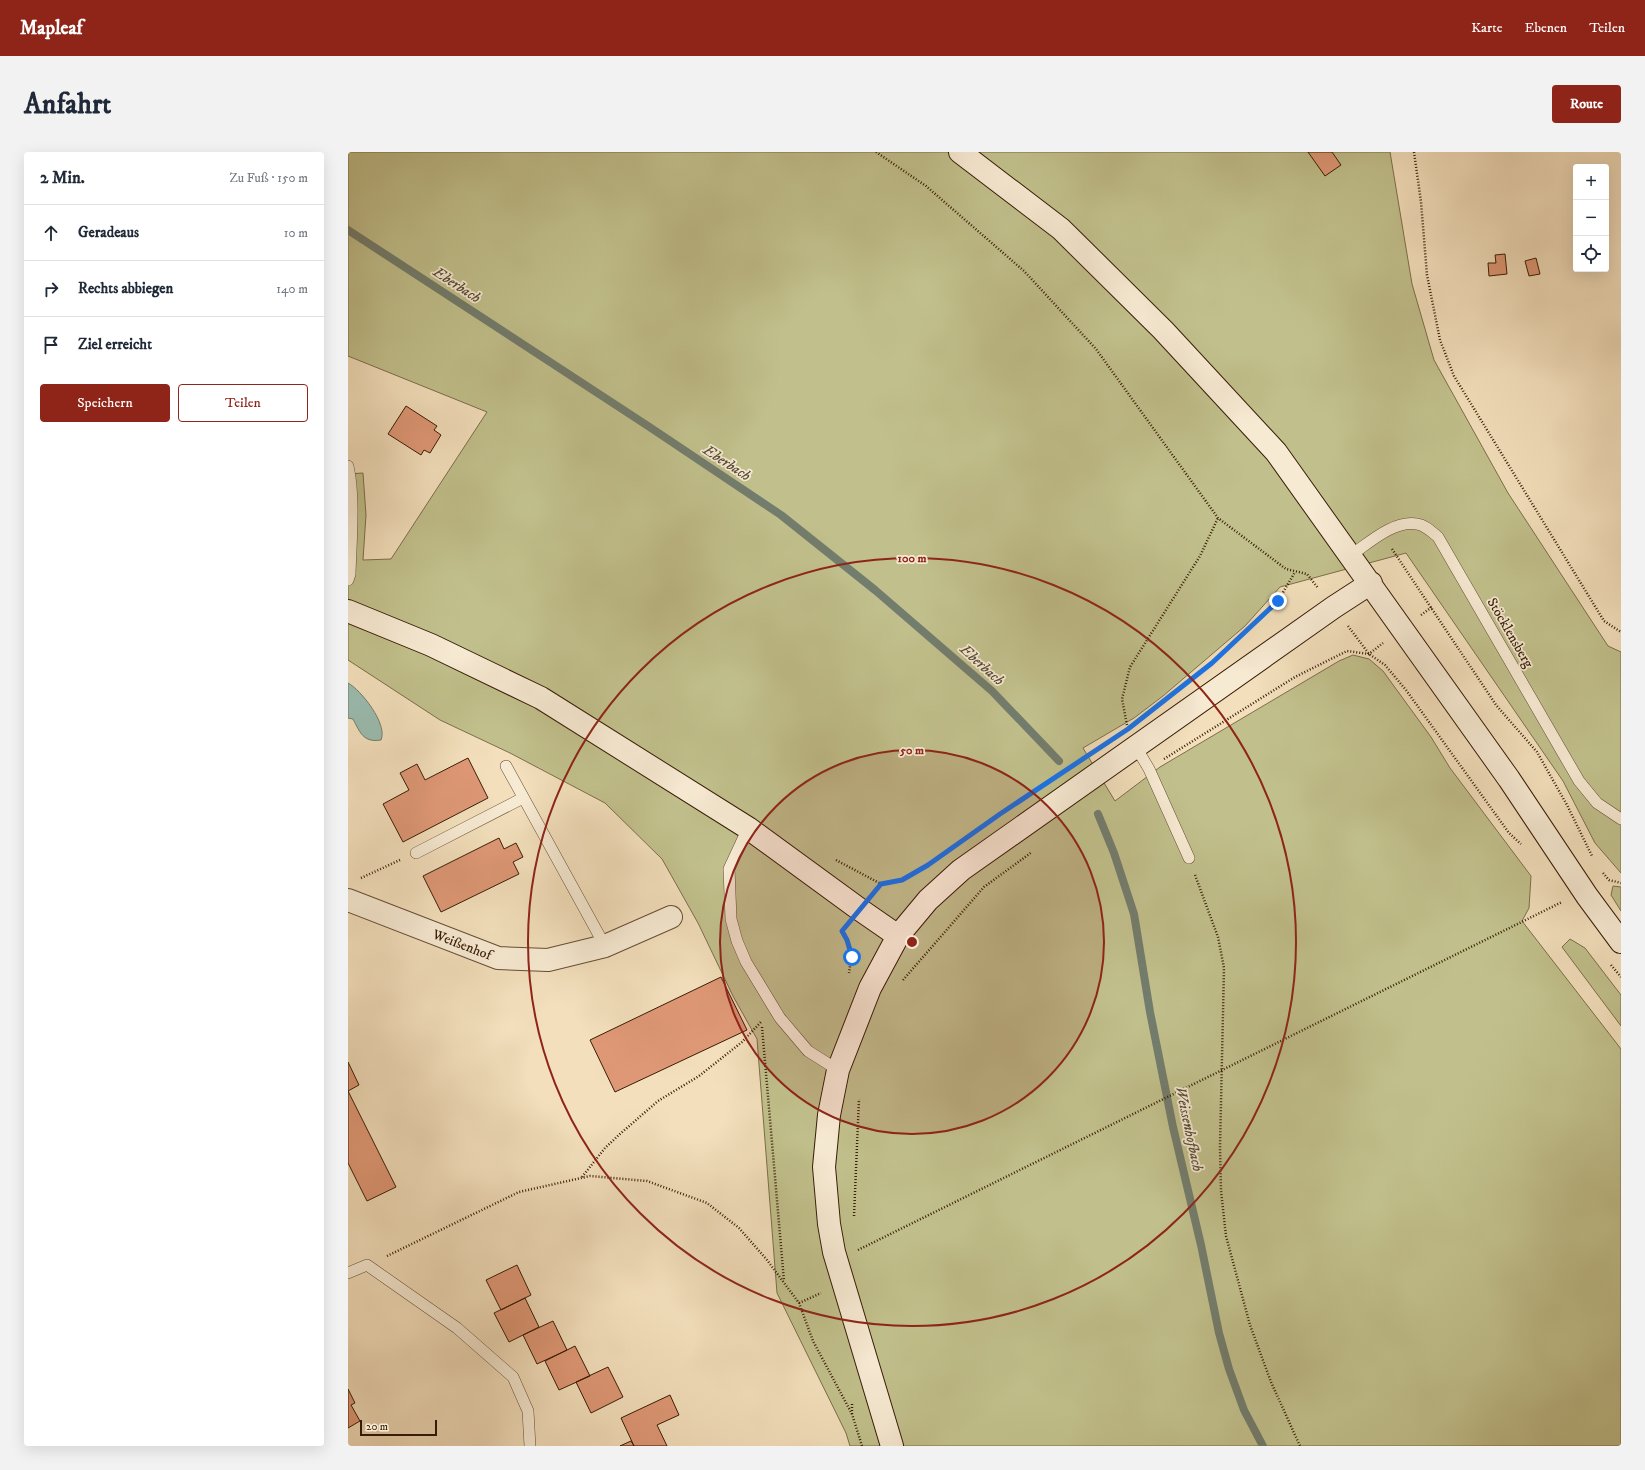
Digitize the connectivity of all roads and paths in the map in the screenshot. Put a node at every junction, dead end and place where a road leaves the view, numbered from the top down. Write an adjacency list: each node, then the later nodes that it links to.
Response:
1 (876, 152): 5 (path)
2 (960, 152): 7 (street)
3 (1414, 152): 11 (path)
4 (348, 466): 8 (lane)
5 (1218, 518): 12 (path); 13 (path)
6 (1382, 534): 7 (lane, Stöcklensberg); 17 (lane, Stöcklensberg); 25 (path)
7 (1351, 555): 9 (street)
8 (348, 580)
9 (1371, 583): 13 (street); 34 (street)
10 (348, 611): 18 (street)
11 (1621, 632)
12 (1217, 658)
13 (1132, 738): 15 (lane); 33 (street)
14 (506, 766): 16 (lane)
15 (1148, 769): 19 (path); 23 (lane)
16 (523, 798): 21 (lane); 35 (lane)
17 (1621, 819)
18 (748, 828): 31 (street); 38 (lane)
19 (1525, 847)
20 (1035, 850): 37 (path)
21 (416, 853): 29 (path)
22 (832, 857): 28 (path)
23 (1189, 858): 41 (path)
24 (935, 860): 28 (path)
25 (1594, 862)
26 (1599, 868): 27 (path)
27 (1621, 883)
28 (881, 884): 31 (path)
29 (351, 891): 35 (street, Weißenhof)
30 (1566, 899): 41 (path)
31 (859, 909): 33 (street); 36 (path)
32 (671, 917): 35 (street, Weißenhof)
33 (898, 936): 40 (street)
34 (1621, 942)
35 (605, 946)
36 (848, 978)
37 (898, 986)
38 (774, 1009): 39 (path); 40 (lane)
39 (762, 1021): 43 (path); 48 (path)
40 (838, 1070): 53 (street)
41 (1221, 1070): 45 (path); 54 (path)
42 (859, 1099): 44 (path)
43 (581, 1178): 46 (path); 48 (path)
44 (854, 1224)
45 (858, 1250)
46 (367, 1265): 47 (lane); 51 (lane)
47 (348, 1273)
48 (784, 1281): 50 (path)
49 (825, 1291): 50 (path)
50 (798, 1303): 52 (path)
51 (530, 1446)
52 (862, 1446)
53 (892, 1446)
54 (1300, 1446)

